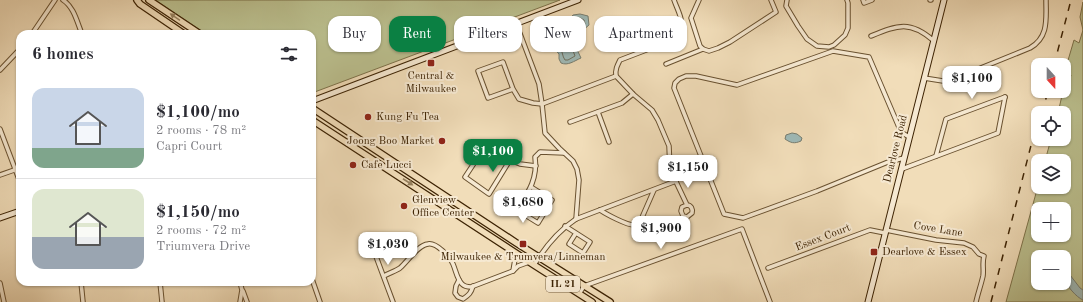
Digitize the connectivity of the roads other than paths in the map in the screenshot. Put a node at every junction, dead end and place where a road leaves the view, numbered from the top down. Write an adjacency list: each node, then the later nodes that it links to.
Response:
1 (55, 0): 17 (street)
2 (63, 0): 18 (street)
3 (137, 0): 19 (main road)
4 (149, 0): 20 (main road, one-way to 4)
5 (578, 0): 16 (main road)
6 (674, 0): 15 (street)
7 (699, 0): 25 (street)
8 (771, 0): 25 (street)
9 (787, 0): 10 (street)
10 (847, 0)
11 (863, 0): 12 (street)
12 (872, 0)
13 (944, 0): 23 (main road, Dearlove Road)
14 (1046, 0): 31 (street)
15 (680, 16)
16 (522, 21)
17 (35, 30)
18 (80, 30)
19 (178, 30)
20 (194, 30)
21 (871, 36): 23 (street)
22 (522, 39): 35 (street)
23 (934, 41): 31 (main road, Dearlove Road)
24 (454, 47): 34 (main road)
25 (702, 49): 28 (street)
26 (641, 52): 30 (street)
27 (16, 53): 29 (street)
28 (666, 64)
29 (0, 70)
30 (616, 76): 33 (street); 35 (street)
31 (924, 78): 41 (main road, Dearlove Road)
32 (513, 89): 32 (street); 35 (street)
33 (633, 94): 37 (street); 53 (street)
34 (316, 99)
35 (542, 104): 44 (street)
36 (316, 111): 49 (main road, IL 21)
37 (598, 112): 38 (street); 42 (street)
38 (570, 122)
39 (316, 123): 43 (main road, IL 21)
40 (0, 129): 50 (street)
41 (909, 137): 46 (main road, Dearlove Road); 46 (street)
42 (609, 142)
43 (364, 153): 49 (main road); 65 (main road, IL 21, one-way to 65)
44 (564, 153): 48 (street); 60 (street)
45 (936, 156): 45 (street); 51 (street)
46 (904, 158): 51 (main road, Dearlove Road)
47 (510, 160): 47 (street); 48 (street)
48 (536, 166): 54 (street)
49 (403, 168): 66 (main road, IL 21)
50 (15, 169): 52 (street)
51 (902, 169): 62 (main road, Dearlove Road)
52 (0, 175)
53 (676, 181): 55 (street); 56 (street)
54 (531, 187): 54 (street)
55 (654, 190): 57 (street); 57 (street)
56 (687, 205)
57 (600, 210): 60 (street)
58 (16, 212): 59 (main road)
59 (0, 218)
60 (576, 219): 61 (street)
61 (565, 226): 63 (street); 66 (street)
62 (886, 231): 68 (street, Essex Court); 91 (main road, Dearlove Road); 92 (street, Cove Lane)
63 (576, 233): 63 (street)
64 (368, 235): 70 (street)
65 (516, 253): 67 (main road, IL 21); 69 (street)
66 (539, 257): 67 (street); 78 (main road, IL 21)
67 (532, 264): 69 (street); 80 (main road, IL 21)
68 (768, 268)
69 (513, 271): 77 (street)
70 (384, 276): 71 (street); 87 (street)
71 (460, 280): 77 (street); 77 (street)
72 (0, 283): 81 (street)
73 (81, 286): 82 (street)
74 (160, 286): 83 (street)
75 (241, 286): 79 (street)
76 (314, 286): 86 (street)
77 (473, 286)
78 (584, 286): 80 (street); 89 (main road, IL 21); 90 (street)
79 (242, 290): 84 (street); 85 (street)
80 (579, 294): 88 (main road, IL 21)
81 (4, 302)
82 (83, 302)
83 (162, 302)
84 (240, 302)
85 (247, 302)
86 (320, 302)
87 (393, 302)
88 (592, 302)
89 (610, 302)
90 (770, 302)
91 (868, 302)
92 (976, 302)

